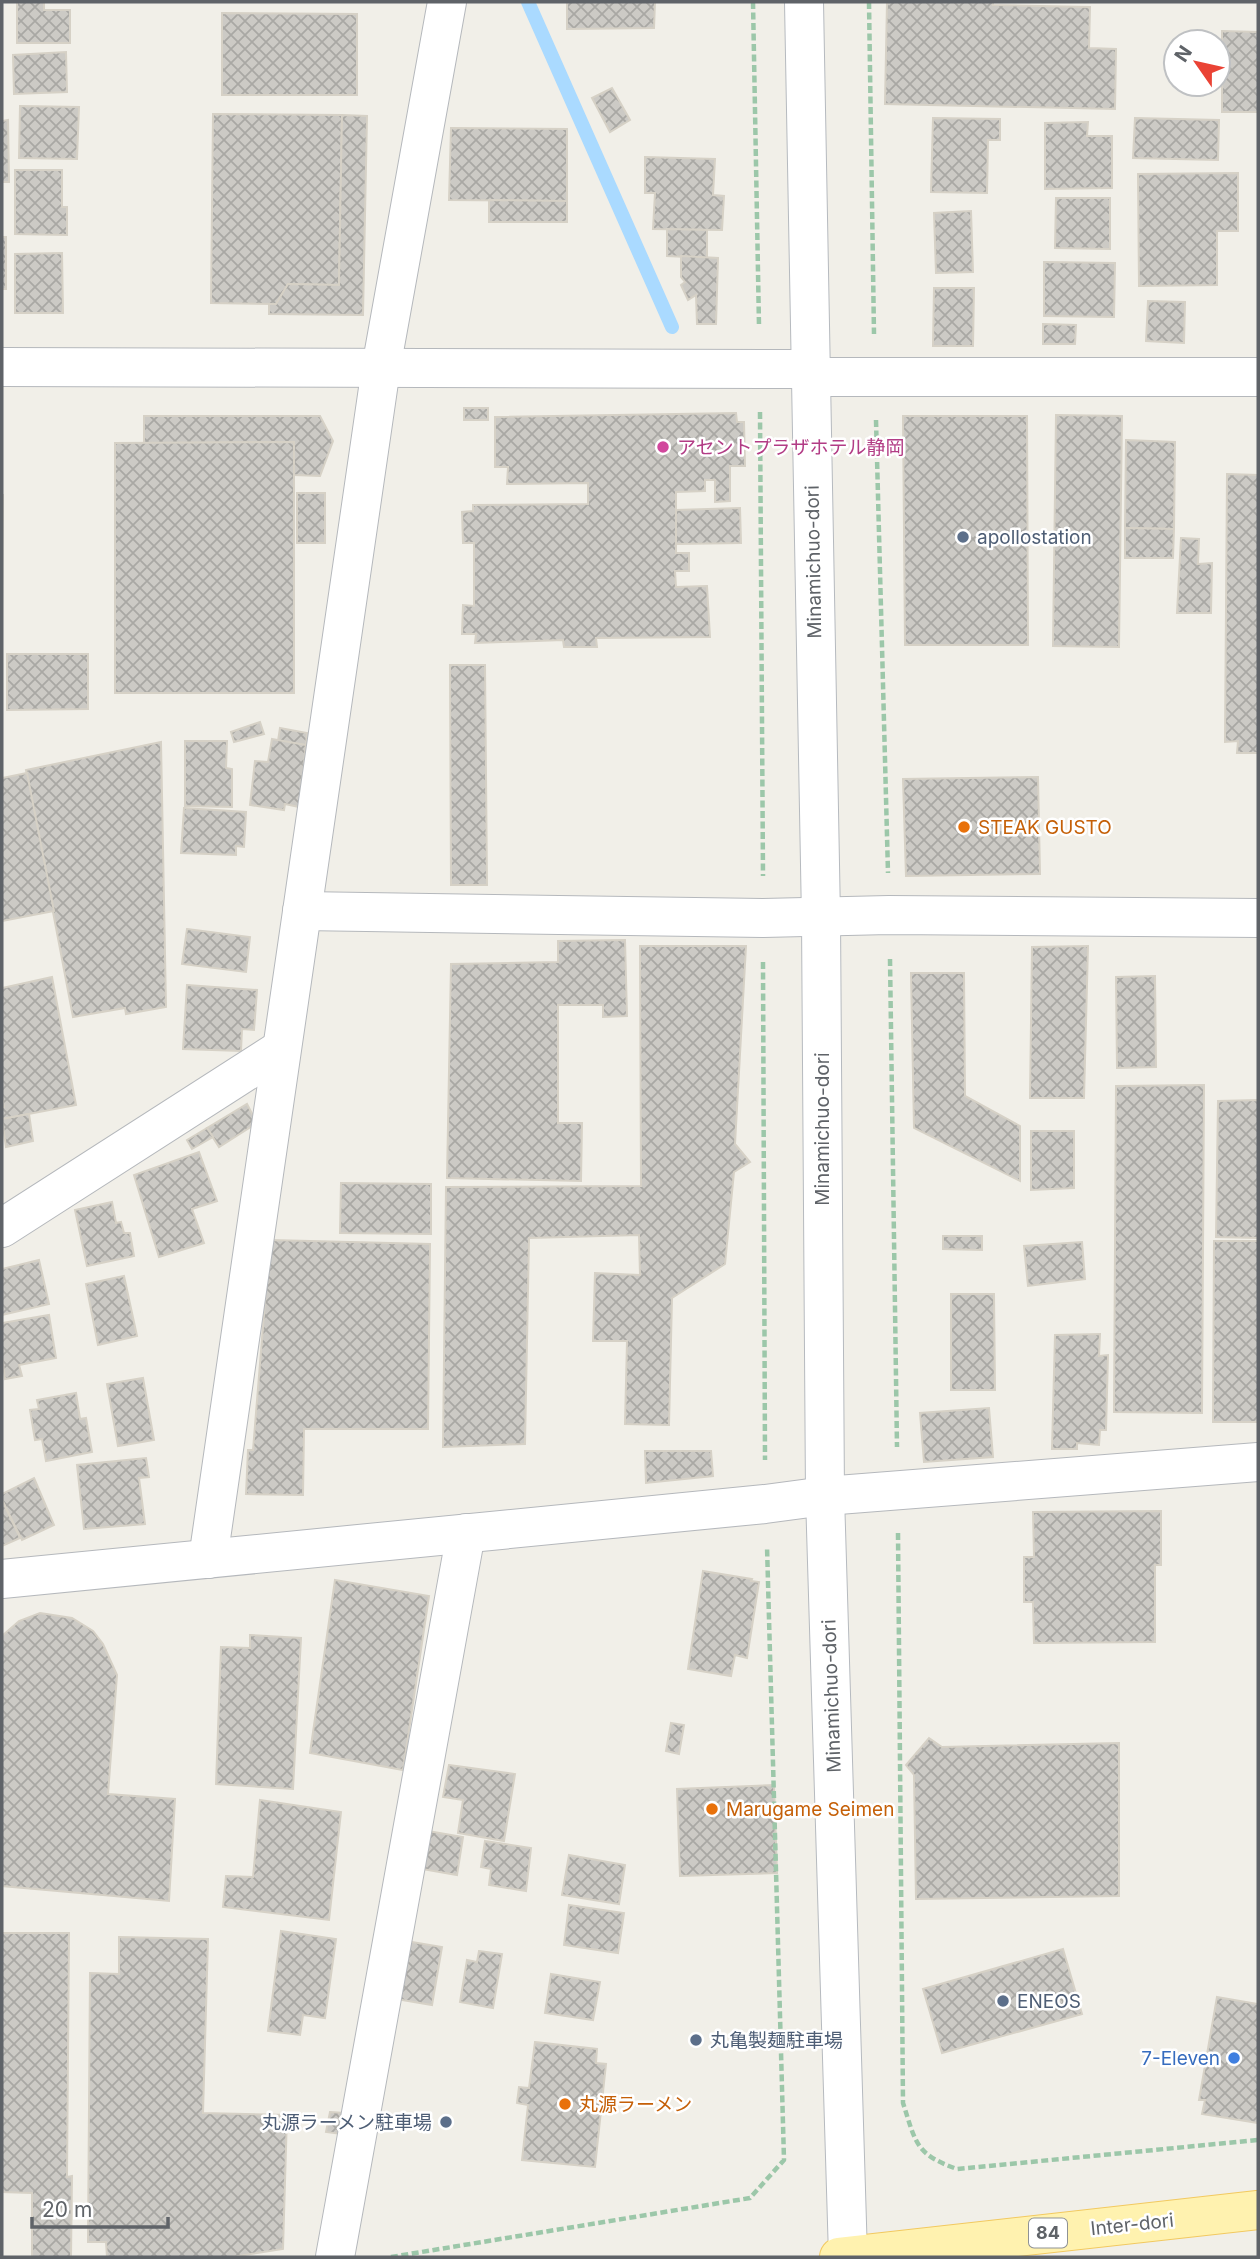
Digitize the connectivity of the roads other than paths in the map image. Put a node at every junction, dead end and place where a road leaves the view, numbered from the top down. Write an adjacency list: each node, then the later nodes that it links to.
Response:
1 (447, 2): 4 (street)
2 (804, 2): 5 (street, Minamichuo-dori)
3 (2, 367): 4 (street)
4 (381, 368): 5 (street); 7 (street)
5 (810, 373): 6 (street); 8 (street, Minamichuo-dori)
6 (1258, 377)
7 (302, 911): 8 (street); 10 (street)
8 (821, 918): 9 (street); 13 (street, Minamichuo-dori)
9 (1258, 918)
10 (281, 1049): 11 (street); 15 (street)
11 (2, 1228)
12 (1258, 1462): 13 (street)
13 (825, 1496): 14 (street); 19 (street, Minamichuo-dori)
14 (467, 1533): 15 (street); 18 (street)
15 (208, 1559): 16 (street)
16 (2, 1578)
17 (1258, 2210): 19 (main road, Inter-dori / 84)
18 (335, 2257)
19 (843, 2257)

